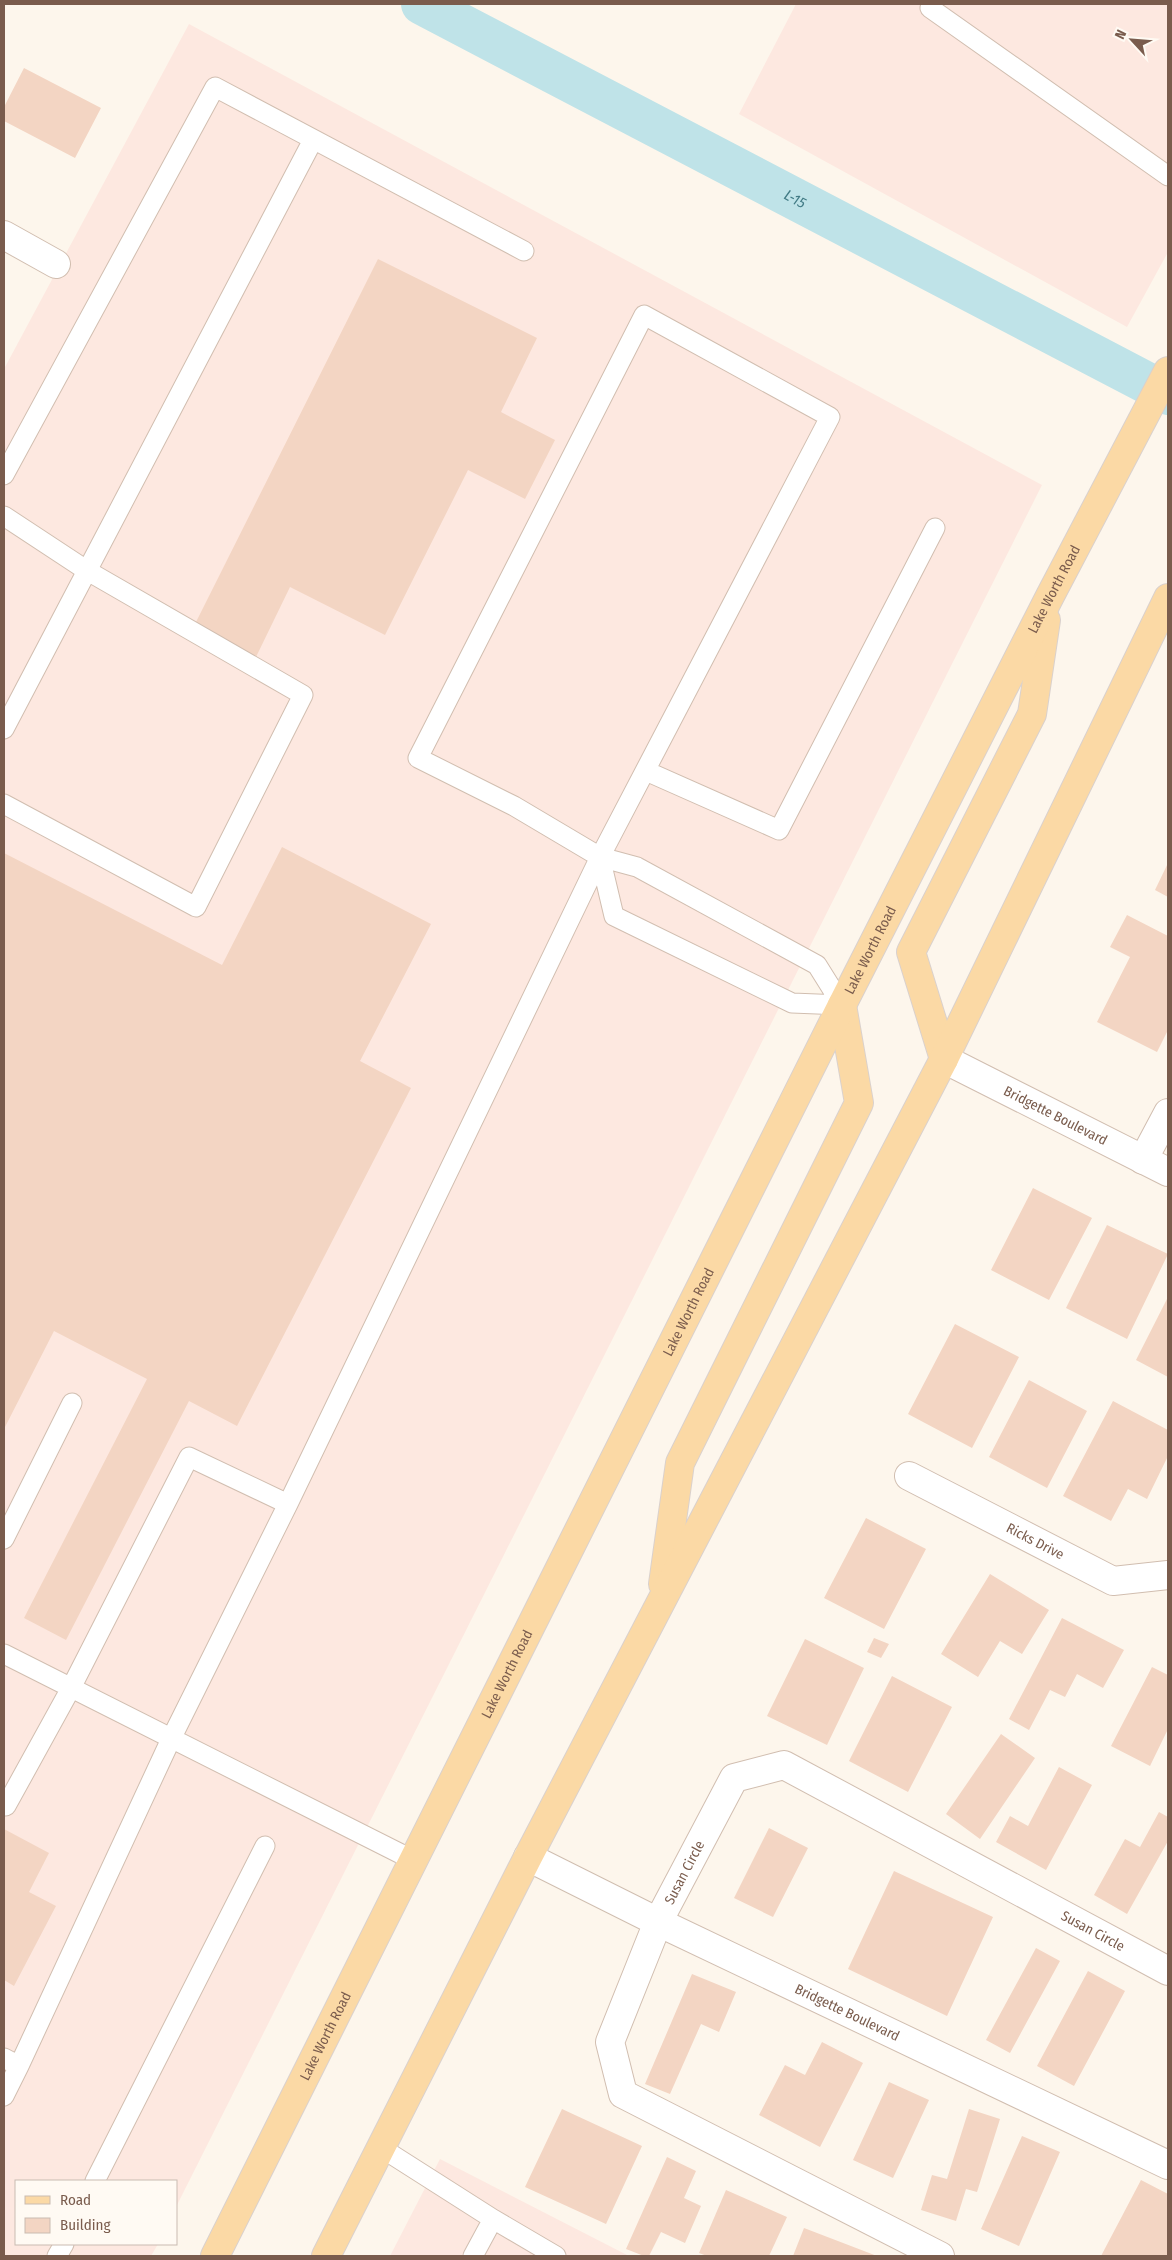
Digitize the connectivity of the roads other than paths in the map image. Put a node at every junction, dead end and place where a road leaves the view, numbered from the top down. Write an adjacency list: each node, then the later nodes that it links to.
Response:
1 (932, 4): 3 (lane)
2 (313, 140): 5 (lane); 8 (lane); 11 (lane)
3 (1168, 176)
4 (4, 236): 6 (street)
5 (524, 251)
6 (56, 264)
7 (1168, 371): 12 (main road, Lake Worth Road)
8 (4, 475)
9 (4, 516): 11 (lane)
10 (935, 528): 15 (lane)
11 (86, 570): 14 (lane); 16 (lane)
12 (1050, 596): 18 (main road, Lake Worth Road); 19 (main road)
13 (1168, 598): 19 (main road)
14 (4, 729)
15 (646, 771): 17 (lane); 17 (lane)
16 (4, 804)
17 (600, 857): 18 (lane); 18 (lane); 25 (lane)
18 (842, 1005): 28 (main road); 35 (main road, Lake Worth Road)
19 (944, 1059): 21 (street, Bridgette Boulevard); 28 (main road)
20 (1168, 1113): 21 (street)
21 (1143, 1160): 22 (street, Bridgette Boulevard)
22 (1168, 1172)
23 (72, 1403): 26 (lane)
24 (910, 1476): 27 (street, Ricks Drive)
25 (288, 1504): 30 (lane); 31 (lane)
26 (4, 1539)
27 (1168, 1575)
28 (660, 1605): 34 (main road)
29 (4, 1654): 30 (lane)
30 (71, 1688): 31 (lane); 32 (lane)
31 (171, 1739): 35 (lane); 38 (lane)
32 (6, 1806)
33 (265, 1846): 42 (lane)
34 (528, 1857): 36 (street, Bridgette Boulevard); 40 (main road)
35 (413, 1860): 44 (main road, Lake Worth Road)
36 (658, 1922): 37 (street, Susan Circle); 41 (street, Bridgette Boulevard); 48 (street, Susan Circle)
37 (1168, 1971)
38 (12, 2062): 39 (lane)
39 (4, 2096)
40 (380, 2147): 43 (lane); 45 (main road)
41 (1168, 2165)
42 (96, 2180)
43 (493, 2219): 46 (lane); 47 (lane)
44 (215, 2256)
45 (326, 2256)
46 (473, 2256)
47 (556, 2256)
48 (940, 2256)

